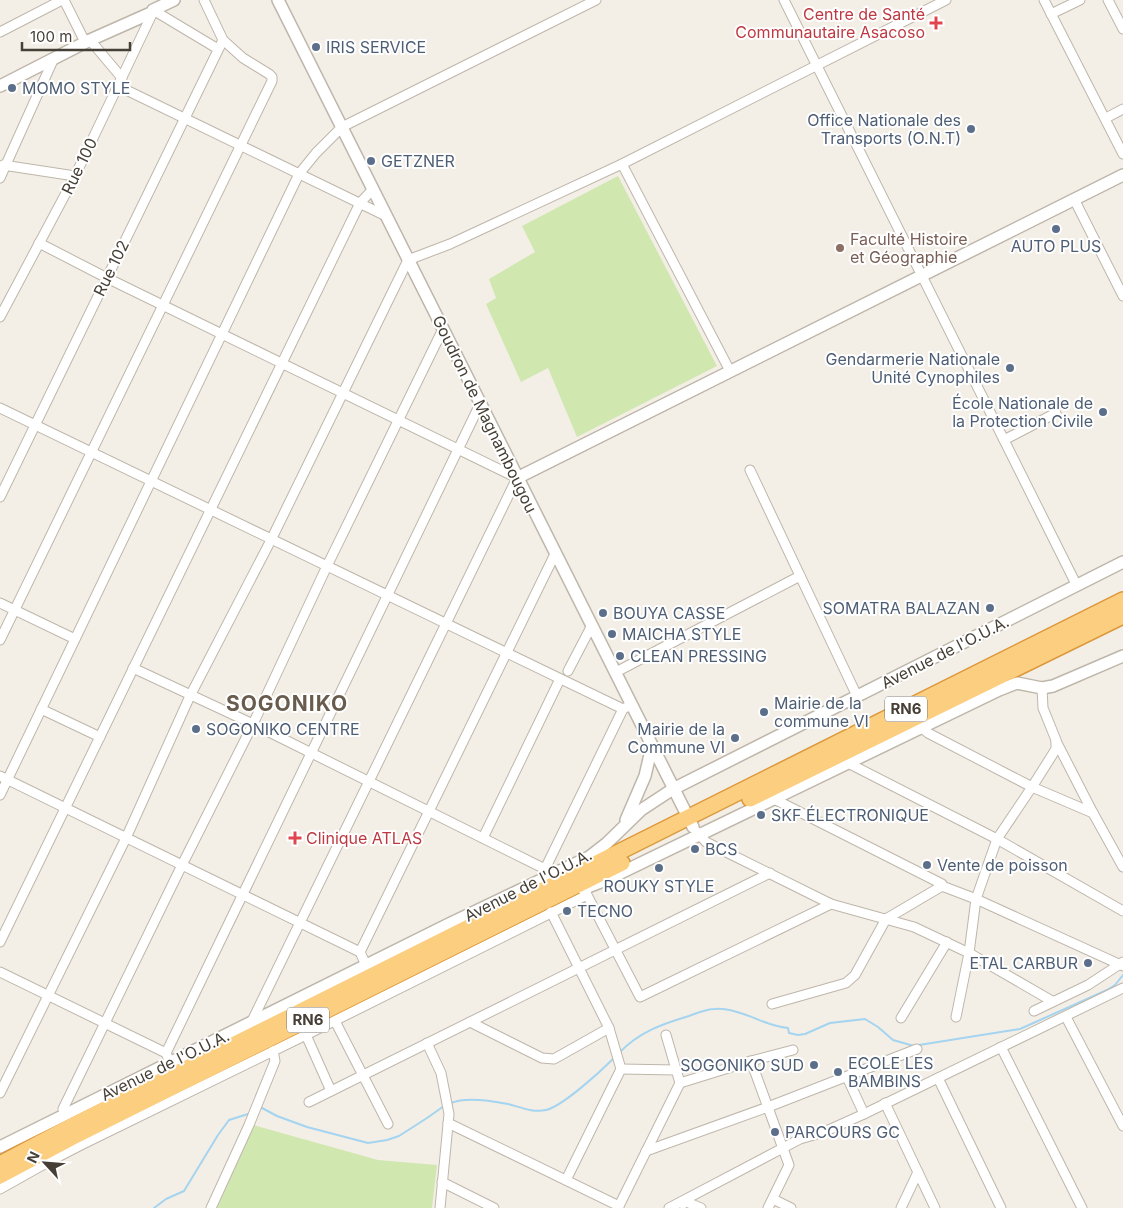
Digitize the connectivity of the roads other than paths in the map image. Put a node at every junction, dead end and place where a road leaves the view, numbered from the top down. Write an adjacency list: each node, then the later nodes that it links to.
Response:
1 (63, 0): 14 (street); 16 (street)
2 (174, 0): 11 (street)
3 (204, 0): 15 (street)
4 (278, 0): 25 (street, Goudron de Magnambougou)
5 (596, 0): 25 (street)
6 (784, 0): 19 (street)
7 (946, 0): 19 (street)
8 (1044, 0): 12 (street)
9 (1080, 0): 12 (street)
10 (1108, 0): 13 (street)
11 (153, 11): 16 (street); 17 (street); 20 (street, Rue 100)
12 (1051, 14): 23 (street)
13 (1123, 29)
14 (0, 32)
15 (223, 40): 17 (street, Rue 102); 26 (street)
16 (87, 41): 18 (street); 20 (street)
17 (218, 49): 24 (street, Rue 102)
18 (54, 58): 21 (street); 29 (street)
19 (817, 65): 28 (street); 40 (street)
20 (120, 82): 24 (street); 32 (street, Rue 100)
21 (0, 86)
22 (1123, 110): 23 (street)
23 (1106, 118): 27 (street)
24 (184, 119): 26 (street); 41 (street, Rue 102)
25 (342, 127): 30 (street); 34 (street, Goudron de Magnambougou)
26 (240, 146): 30 (street); 43 (street)
27 (1123, 154)
28 (622, 164): 39 (street); 48 (street)
29 (3, 165): 32 (street); 33 (street)
30 (299, 174): 36 (street); 46 (street)
31 (1123, 175): 35 (street)
32 (74, 176): 38 (street, Rue 100)
33 (0, 178)
34 (373, 189): 36 (street); 37 (street, Goudron de Magnambougou)
35 (1074, 199): 40 (street); 42 (street)
36 (360, 204): 37 (street); 47 (street)
37 (386, 216): 39 (street, Goudron de Magnambougou)
38 (39, 243): 41 (street); 44 (street, Rue 100)
39 (408, 260): 45 (street, Goudron de Magnambougou); 49 (street)
40 (922, 275): 48 (street); 55 (street)
41 (107, 278): 43 (street); 54 (street, Rue 102)
42 (1123, 296)
43 (163, 305): 46 (street); 57 (street)
44 (0, 318)
45 (443, 329): 50 (street, Goudron de Magnambougou); 53 (street)
46 (222, 334): 47 (street); 60 (street)
47 (282, 363): 49 (street); 62 (street)
48 (730, 371): 59 (street)
49 (343, 393): 53 (street); 63 (street)
50 (481, 402): 56 (street); 59 (street, Goudron de Magnambougou)
51 (0, 408): 54 (street)
52 (1056, 413): 55 (street)
53 (398, 420): 56 (street); 66 (street)
54 (35, 426): 57 (street); 61 (street, Rue 102)
55 (1004, 440): 68 (street)
56 (458, 449): 59 (street); 69 (street)
57 (91, 453): 60 (street); 72 (street)
58 (750, 470): 67 (street)
59 (517, 478): 64 (street, Goudron de Magnambougou); 74 (street)
60 (151, 482): 62 (street); 76 (street)
61 (0, 497)
62 (210, 510): 63 (street); 80 (street)
63 (272, 540): 66 (street); 85 (street)
64 (555, 554): 75 (street, Goudron de Magnambougou); 78 (street)
65 (1123, 562): 68 (street, Avenue de l'O.U.A.)
66 (327, 566): 69 (street); 89 (street)
67 (800, 576): 82 (street); 86 (street)
68 (1076, 586): 86 (street, Avenue de l'O.U.A.)
69 (388, 595): 74 (street); 94 (street)
70 (1123, 600): 106 (highway, Avenue de l'O.U.A. / RN6)
71 (0, 603): 72 (street)
72 (15, 610): 76 (street); 77 (street)
73 (1123, 616): 106 (highway, Avenue de l'O.U.A. / RN6)
74 (446, 624): 78 (street); 97 (street)
75 (592, 625): 81 (street); 82 (street, Goudron de Magnambougou)
76 (75, 639): 88 (street)
77 (0, 640)
78 (507, 653): 83 (street); 103 (street)
79 (1123, 656): 84 (street, Avenue de l'O.U.A.)
80 (134, 668): 85 (street); 91 (street)
81 (568, 670)
82 (616, 672): 87 (street, Goudron de Magnambougou)
83 (560, 679): 87 (street); 108 (street)
84 (1042, 688): 90 (street, Avenue de l'O.U.A.); 92 (street)
85 (190, 696): 89 (street); 107 (street)
86 (857, 696): 99 (street, Avenue de l'O.U.A.)
87 (628, 707): 93 (street, Goudron de Magnambougou); 113 (street)
88 (41, 709): 91 (street); 96 (street)
89 (253, 724): 94 (street); 110 (street)
90 (922, 728): 95 (street, Avenue de l'O.U.A.); 98 (street)
91 (100, 737): 102 (street)
92 (1056, 740): 98 (street); 104 (street)
93 (652, 746): 99 (street, Goudron de Magnambougou); 105 (street)
94 (310, 754): 97 (street); 116 (street)
95 (848, 763): 101 (street, Avenue de l'O.U.A.); 109 (street)
96 (4, 778): 100 (street); 102 (street)
97 (368, 782): 103 (street); 122 (street)
98 (1032, 788): 104 (street); 109 (street)
99 (673, 789): 105 (street, Avenue de l'O.U.A.); 106 (street, Goudron de Magnambougou)
100 (0, 795)
101 (774, 799): 106 (street, Avenue de l'O.U.A.); 114 (street)
102 (65, 808): 107 (street); 123 (street)
103 (428, 812): 108 (street); 126 (street)
104 (1093, 813): 111 (street)
105 (623, 826): 113 (street, Avenue de l'O.U.A.)
106 (694, 827): 112 (street); 113 (highway, Avenue de l'O.U.A. / RN6); 115 (street, Avenue de l'O.U.A.)
107 (126, 838): 110 (street); 133 (street)
108 (483, 838): 113 (street)
109 (996, 839): 117 (street); 119 (street)
110 (182, 865): 116 (street); 143 (street)
111 (1123, 866)
112 (770, 873): 118 (street); 125 (street)
113 (553, 880): 115 (street); 129 (street, Avenue de l'O.U.A.); 173 (highway, Avenue de l'O.U.A. / RN6); 175 (highway, Avenue de l'O.U.A. / RN6)
114 (942, 886): 117 (street); 121 (street)
115 (586, 890): 120 (street, Avenue de l'O.U.A.); 125 (street)
116 (243, 894): 122 (street); 152 (street)
117 (976, 899): 127 (street); 128 (street)
118 (831, 904): 121 (street); 125 (street)
119 (1123, 911)
120 (551, 912): 130 (street); 140 (street, Avenue de l'O.U.A.)
121 (886, 919): 124 (street); 135 (street)
122 (300, 922): 126 (street); 141 (street)
123 (0, 942)
124 (947, 942): 127 (street); 139 (street)
125 (616, 950): 130 (street)
126 (360, 952): 129 (street)
127 (970, 953): 134 (street); 137 (street)
128 (1122, 964): 134 (street)
129 (366, 965): 141 (street, Avenue de l'O.U.A.)
130 (579, 968): 142 (street); 144 (street)
131 (0, 972): 133 (street)
132 (1123, 988): 138 (street)
133 (49, 996): 143 (street); 161 (street)
134 (1052, 1001): 136 (street)
135 (772, 1004)
136 (1034, 1010)
137 (956, 1017)
138 (1066, 1017): 148 (street); 169 (street)
139 (902, 1018)
140 (335, 1021): 145 (street, Avenue de l'O.U.A.); 156 (street)
141 (251, 1022): 152 (street, Avenue de l'O.U.A.)
142 (470, 1022): 144 (street); 147 (street)
143 (104, 1023): 152 (street); 165 (street)
144 (609, 1028): 154 (street)
145 (306, 1035): 151 (street, Avenue de l'O.U.A.); 160 (street)
146 (666, 1035): 155 (street)
147 (427, 1043): 156 (street); 167 (street)
148 (1001, 1047): 158 (street); 192 (street)
149 (918, 1049): 157 (street)
150 (793, 1050): 153 (street)
151 (273, 1052): 178 (street, Avenue de l'O.U.A.); 182 (street)
152 (168, 1058): 165 (street, Avenue de l'O.U.A.)
153 (751, 1061): 159 (street); 164 (street)
154 (621, 1069): 155 (street); 176 (street)
155 (676, 1070): 159 (street)
156 (362, 1076): 160 (street); 168 (street)
157 (847, 1077): 164 (street); 166 (street)
158 (938, 1078): 163 (street); 191 (street)
159 (680, 1083): 172 (street)
160 (331, 1091): 162 (street)
161 (0, 1093)
162 (309, 1102)
163 (885, 1104): 166 (street); 174 (street)
164 (768, 1107): 171 (street); 172 (street)
165 (68, 1112): 170 (street, Avenue de l'O.U.A.)
166 (864, 1114): 171 (street)
167 (449, 1118): 176 (street); 177 (street)
168 (388, 1124)
169 (1123, 1126)
170 (0, 1147)
171 (784, 1148): 179 (street); 180 (street)
172 (646, 1151): 181 (street)
173 (0, 1164)
174 (918, 1172): 189 (street); 190 (street)
175 (0, 1176)
176 (566, 1180): 181 (street)
177 (442, 1182): 183 (street); 184 (street)
178 (0, 1189)
179 (773, 1199): 187 (street); 188 (street)
180 (683, 1204): 185 (street); 186 (street)
181 (619, 1207)
182 (211, 1208)
183 (440, 1208)
184 (494, 1208)
185 (669, 1208)
186 (701, 1208)
187 (768, 1208)
188 (791, 1208)
189 (901, 1208)
190 (935, 1208)
191 (1002, 1208)
192 (1082, 1208)

